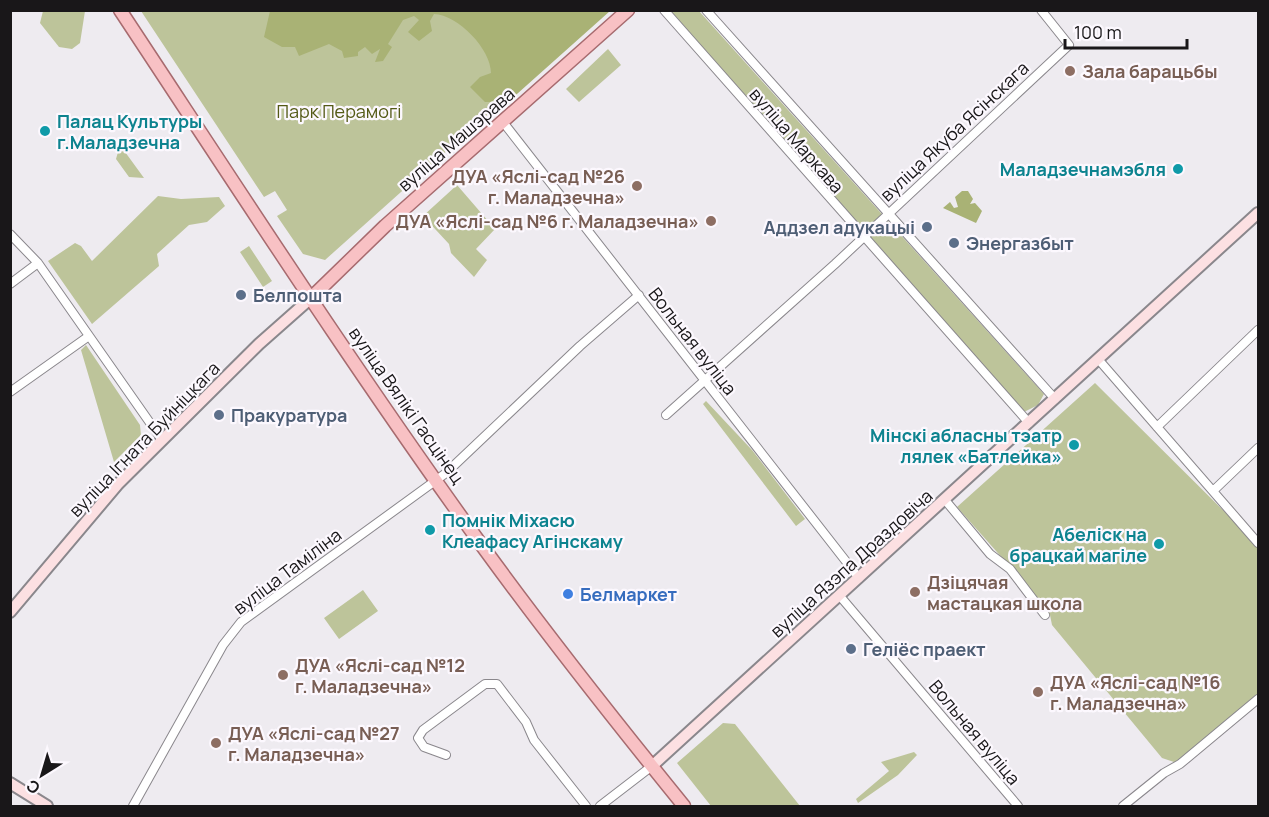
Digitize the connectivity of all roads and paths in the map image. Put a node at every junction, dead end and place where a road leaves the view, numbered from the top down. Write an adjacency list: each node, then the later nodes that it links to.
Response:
1 (120, 10): 14 (main road, вуліца Вялікі Гасцінец)
2 (628, 10): 6 (main road, вуліца Машэрава)
3 (664, 10): 9 (street, вуліца Маркава)
4 (706, 10): 8 (street, вуліца Маркава)
5 (1041, 10): 8 (street, вуліца Якуба Ясінскага)
6 (503, 122): 13 (street, Вольная вуліца); 14 (main road, вуліца Машэрава)
7 (1258, 213): 17 (street, вуліца Язэпа Драздовіча)
8 (888, 214): 9 (street, вуліца Якуба Ясінскага); 20 (street, вуліца Маркава)
9 (864, 237): 18 (street, вуліца Якуба Ясінскага); 22 (street, вуліца Маркава)
10 (12, 238): 11 (street)
11 (38, 262): 12 (street); 16 (street)
12 (10, 284)
13 (639, 296): 18 (street, Вольная вуліца); 26 (street, вуліца Таміліна)
14 (311, 298): 24 (street, вуліца Ігната Буйніцкага); 26 (main road, вуліца Вялікі Гасцінец)
15 (1258, 330): 23 (street)
16 (89, 336): 19 (street); 24 (street)
17 (1098, 359): 20 (street, вуліца Язэпа Драздовіча); 23 (street)
18 (705, 381): 21 (street, вуліца Якуба Ясінскага); 30 (street, Вольная вуліца)
19 (10, 392)
20 (1054, 399): 22 (street, вуліца Язэпа Драздовіча)
21 (666, 415)
22 (1029, 423): 28 (street, вуліца Язэпа Драздовіча)
23 (1157, 427): 27 (street)
24 (162, 440): 32 (street, вуліца Ігната Буйніцкага)
25 (1258, 448): 27 (street)
26 (436, 480): 36 (main road, вуліца Вялікі Гасцінец); 39 (street, вуліца Таміліна)
27 (1213, 491): 29 (street)
28 (945, 500): 30 (street, вуліца Язэпа Драздовіча); 33 (street)
29 (1258, 543)
30 (859, 578): 31 (street, вуліца Язэпа Драздовіча)
31 (839, 595): 36 (street, вуліца Язэпа Драздовіча); 43 (street, Вольная вуліца)
32 (10, 612)
33 (1045, 615)
34 (1258, 699): 44 (street)
35 (446, 755): 40 (street)
36 (652, 766): 41 (street); 42 (main road, вуліца Вялікі Гасцінец)
37 (10, 783): 38 (street)
38 (46, 807)
39 (133, 807)
40 (586, 807)
41 (600, 807)
42 (684, 807)
43 (1018, 807)
44 (1123, 807)

